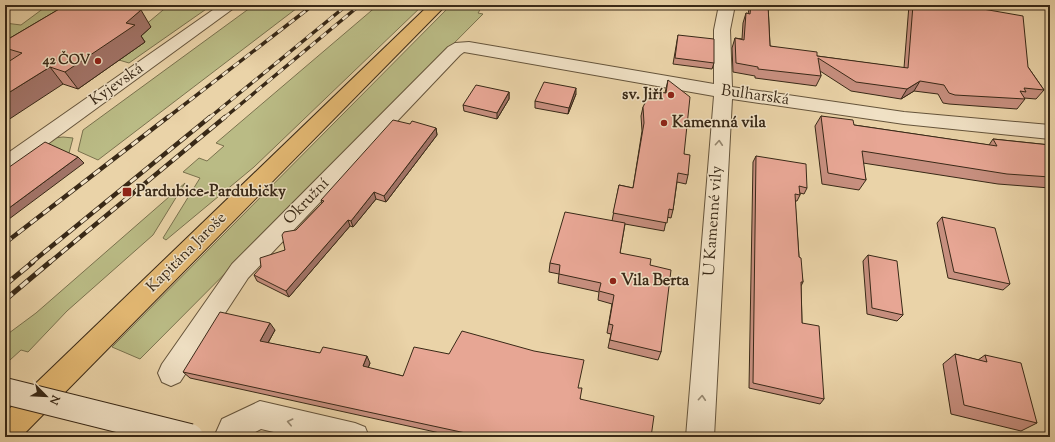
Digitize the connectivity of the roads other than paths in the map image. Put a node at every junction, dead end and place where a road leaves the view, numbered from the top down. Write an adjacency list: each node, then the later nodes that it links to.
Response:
1 (230, 5): 7 (street, Kyjevská)
2 (438, 5): 10 (main road, Kapitána Jaroše)
3 (727, 5): 5 (street, U Kamenné vily)
4 (461, 47): 5 (street, Bulharská); 8 (street, Okružní)
5 (723, 92): 6 (street, Bulharská); 14 (street, U Kamenné vily, one-way to 5)
6 (1050, 132)
7 (5, 165)
8 (171, 373)
9 (5, 391): 11 (street, bridge)
10 (5, 433)
11 (190, 437)
12 (228, 437): 13 (street, one-way to 12)
13 (355, 437)
14 (700, 437)

